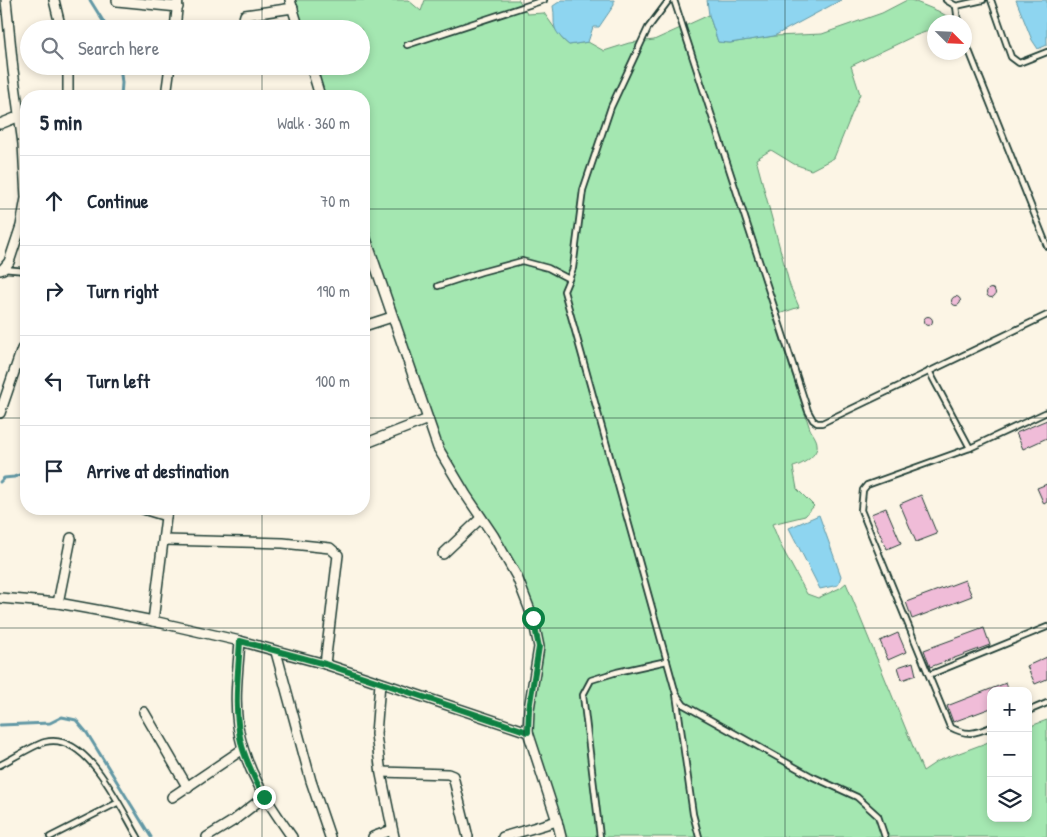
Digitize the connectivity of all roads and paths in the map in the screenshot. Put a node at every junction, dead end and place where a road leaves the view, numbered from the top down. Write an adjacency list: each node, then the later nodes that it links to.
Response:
1 (6, 0): 18 (street)
2 (54, 0): 14 (street)
3 (544, 0): 19 (lane)
4 (669, 0): 35 (lane)
5 (674, 0): 41 (lane)
6 (946, 0): 12 (lane)
7 (983, 0): 12 (lane)
8 (991, 0): 20 (lane)
9 (117, 1): 10 (street)
10 (178, 3): 15 (street)
11 (292, 4): 16 (street); 17 (street)
12 (956, 6): 13 (lane)
13 (957, 15)
14 (59, 20)
15 (176, 20)
16 (244, 20)
17 (296, 20)
18 (4, 24): 28 (street)
19 (407, 45)
20 (1047, 52)
21 (972, 58): 31 (lane)
22 (68, 75): 25 (street)
23 (169, 75): 26 (street)
24 (313, 75): 27 (street)
25 (68, 90)
26 (167, 90)
27 (318, 90)
28 (20, 116): 29 (street)
29 (0, 124)
30 (20, 229): 33 (street)
31 (1047, 246)
32 (370, 251): 38 (street)
33 (1, 270): 34 (lane)
34 (20, 271)
35 (569, 279): 36 (lane); 58 (lane)
36 (438, 286)
37 (1047, 315): 41 (lane)
38 (392, 317): 39 (street); 44 (street)
39 (370, 324)
40 (20, 355): 43 (street)
41 (929, 371): 46 (lane)
42 (1047, 412): 46 (lane)
43 (0, 413)
44 (428, 419): 45 (street); 48 (street)
45 (370, 442)
46 (970, 448): 60 (lane)
47 (167, 515): 50 (street)
48 (482, 518): 51 (street); 67 (street)
49 (70, 538): 53 (street)
50 (164, 540): 54 (street); 59 (street)
51 (443, 554)
52 (0, 598): 53 (street)
53 (58, 603): 54 (street)
54 (153, 620): 56 (street)
55 (1047, 626): 60 (lane)
56 (240, 641): 57 (street); 68 (street)
57 (276, 652): 59 (street); 81 (street)
58 (667, 661): 62 (lane); 86 (lane)
59 (325, 664): 61 (street)
60 (929, 675): 66 (lane)
61 (380, 683): 67 (street); 70 (street)
62 (676, 694): 87 (lane); 88 (lane)
63 (1047, 703): 64 (lane)
64 (1032, 709)
65 (144, 712): 71 (street)
66 (987, 728)
67 (528, 732): 75 (street)
68 (242, 749): 71 (street); 73 (street)
69 (0, 765): 74 (lane)
70 (380, 772): 76 (street); 83 (street)
71 (188, 788): 72 (street)
72 (172, 797)
73 (264, 797): 79 (street); 80 (street)
74 (118, 803): 77 (lane); 78 (lane)
75 (557, 821): 84 (street); 85 (street)
76 (393, 834): 82 (street)
77 (50, 837)
78 (138, 837)
79 (208, 837)
80 (292, 837)
81 (330, 837)
82 (373, 837)
83 (468, 837)
84 (504, 837)
85 (561, 837)
86 (600, 837)
87 (699, 837)
88 (885, 837)

